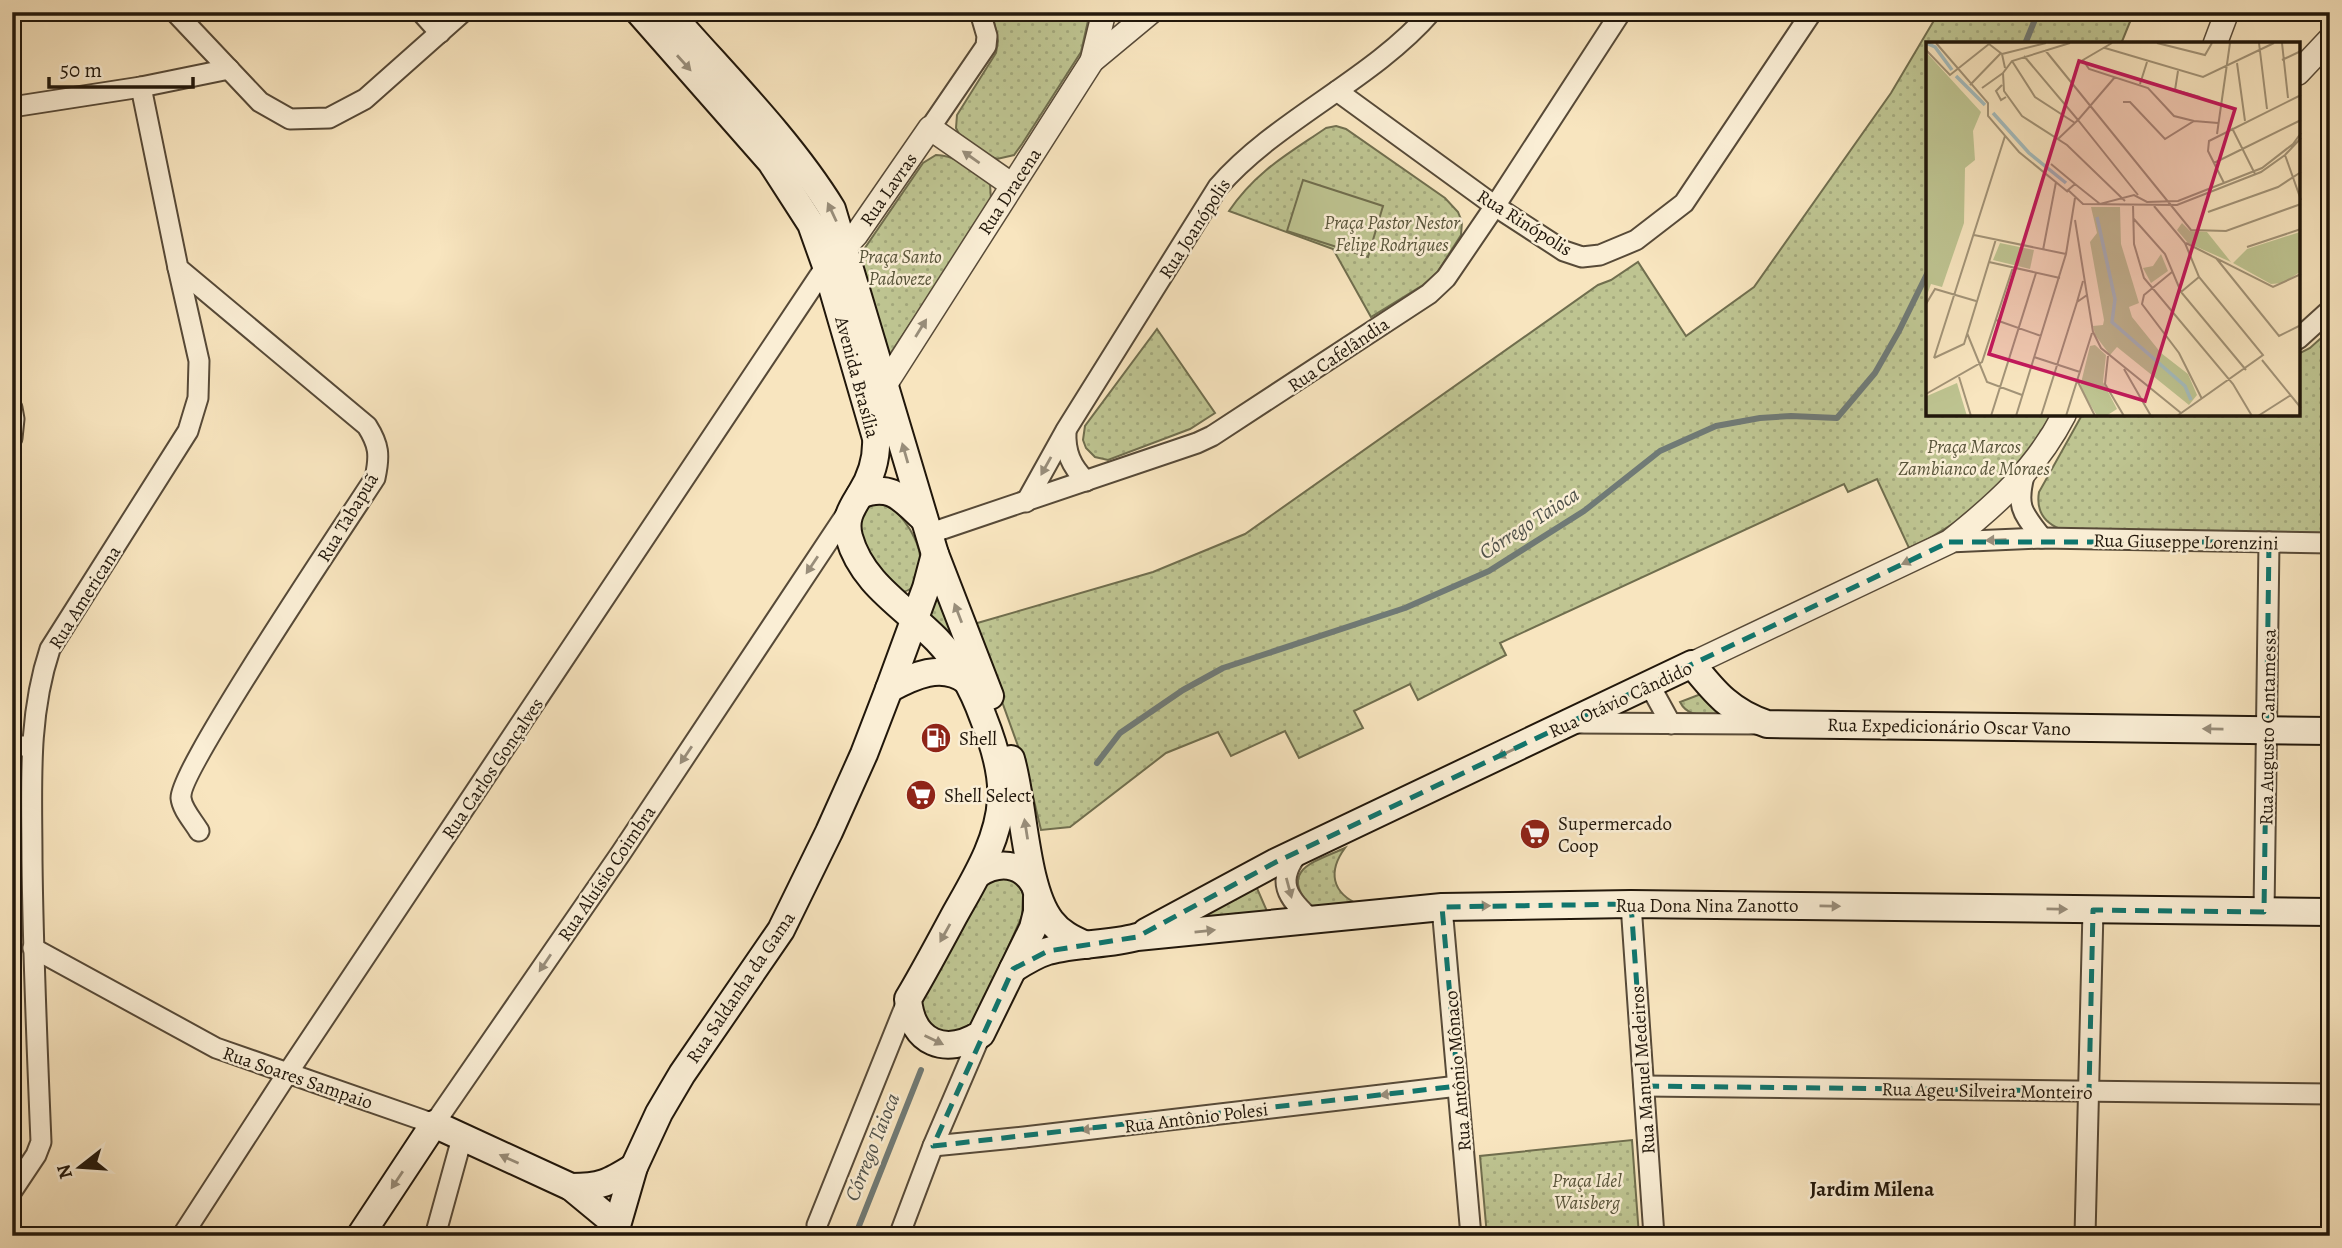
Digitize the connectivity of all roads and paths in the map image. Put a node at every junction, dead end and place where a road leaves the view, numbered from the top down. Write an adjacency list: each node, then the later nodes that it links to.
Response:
1 (175, 12): 17 (street)
2 (421, 12): 13 (street)
3 (463, 12): 13 (street)
4 (639, 12): 25 (main road, Avenida Brasília, one-way to 25)
5 (669, 12): 25 (main road, Avenida Brasília, one-way to 5)
6 (980, 12): 22 (street, Rua Lavras)
7 (1104, 12): 16 (street)
8 (1151, 12): 16 (street, Rua Dracena)
9 (1431, 12): 20 (street, Rua Joanópolis)
10 (1621, 12): 24 (street, Rua Cafelândia)
11 (2227, 12): 15 (street)
12 (1808, 19): 24 (street, Rua Rinópolis)
13 (440, 33): 17 (street)
14 (2330, 39): 18 (street)
15 (2216, 42)
16 (1092, 61): 23 (street, Rua Dracena)
17 (229, 69): 19 (street)
18 (2300, 71)
19 (141, 87): 21 (street); 26 (street)
20 (1337, 92): 24 (street, Rua Rinópolis); 34 (street, Rua Joanópolis)
21 (12, 107)
22 (930, 128): 23 (street, one-way to 22); 25 (street, Rua Lavras)
23 (1012, 185): 31 (street, Rua Dracena, one-way to 23)
24 (1495, 206): 37 (street, Rua Cafelândia)
25 (836, 257): 27 (main road, Avenida Brasília); 28 (street, Rua Carlos Gonçalves); 31 (main road, Avenida Brasília)
26 (178, 268): 55 (street, Rua Americana); 56 (street, Rua Tabapuã)
27 (836, 301): 28 (street); 38 (main road, Avenida Brasília)
28 (803, 302): 72 (street, Rua Carlos Gonçalves)
29 (2330, 310): 30 (street)
30 (2300, 337)
31 (885, 385): 40 (main road, Avenida Brasília, one-way to 31)
32 (12, 408): 35 (street)
33 (2064, 416): 36 (street, Rua Otávio Cândido)
34 (1066, 430): 37 (street); 39 (street, Rua Joanópolis, one-way to 39)
35 (12, 438)
36 (2024, 476): 41 (street); 42 (street, Rua Otávio Cândido)
37 (1086, 481): 39 (street, Rua Cafelândia)
38 (855, 502): 40 (main road); 45 (main road, Avenida Brasília); 77 (street, Rua Aluísio Coimbra, one-way to 77)
39 (1026, 502): 40 (street, Rua Cafelândia)
40 (929, 536): 45 (main road, Rua Saldanha da Gama); 59 (main road, Avenida Brasília, one-way to 40)
41 (2042, 538): 42 (street, Rua Giuseppe Lorenzini, one-way to 42); 43 (street, Rua Giuseppe Lorenzini)
42 (1949, 542): 46 (street, Rua Otávio Cândido, one-way to 46)
43 (2269, 542): 44 (street, Rua Giuseppe Lorenzini); 53 (street, Rua Augusto Cantamessa)
44 (2330, 543)
45 (914, 620): 47 (main road, Avenida Brasília); 49 (main road, Rua Saldanha da Gama)
46 (1692, 664): 48 (main road, Rua Otávio Cândido); 52 (main road)
47 (967, 681): 49 (main road); 58 (main road, Avenida Brasília)
48 (1649, 684): 50 (main road, Rua Otávio Cândido); 51 (street)
49 (889, 689): 80 (main road, Rua Saldanha da Gama)
50 (1567, 723): 51 (street, Rua Expedicionário Oscar Vano); 57 (main road, Rua Otávio Cândido, one-way to 57)
51 (1671, 724): 52 (street, Rua Expedicionário Oscar Vano)
52 (1767, 724): 53 (main road, Rua Expedicionário Oscar Vano, one-way to 52)
53 (2267, 730): 54 (main road, Rua Expedicionário Oscar Vano); 63 (street, Rua Augusto Cantamessa)
54 (2330, 731)
55 (22, 746): 68 (street, Rua Americana)
56 (199, 831)
57 (1299, 852): 65 (street, one-way to 65); 66 (main road, Rua Otávio Cândido)
58 (978, 874): 59 (main road); 70 (main road, Avenida Brasília, one-way to 70)
59 (1036, 890): 67 (main road); 69 (main road)
60 (1631, 904): 61 (main road, Rua Dona Nina Zanotto, one-way to 60); 62 (main road, Rua Dona Nina Zanotto, one-way to 62); 74 (street, Rua Manuel Medeiros)
61 (1442, 907): 65 (main road, Rua Dona Nina Zanotto); 73 (street, Rua Antônio Mônaco)
62 (2093, 910): 63 (main road, Rua Dona Nina Zanotto); 75 (street)
63 (2264, 912): 64 (main road, Rua Dona Nina Zanotto)
64 (2330, 912)
65 (1312, 920): 66 (main road, Rua Dona Nina Zanotto, one-way to 65)
66 (1137, 937): 67 (main road, Rua Dona Nina Zanotto)
67 (1086, 945): 69 (main road, Rua Dona Nina Zanotto)
68 (33, 948): 72 (street, Rua Soares Sampaio); 82 (street, Rua Americana)
69 (1013, 969): 71 (main road)
70 (908, 999): 71 (main road, one-way to 71); 83 (street)
71 (981, 1034): 79 (street)
72 (287, 1074): 77 (street, Rua Soares Sampaio); 85 (street, Rua Carlos Gonçalves)
73 (1458, 1086): 79 (street, Rua Antônio Polesi, one-way to 79); 89 (street, Rua Antônio Mônaco)
74 (1644, 1086): 75 (street, Rua Ageu Silveira Monteiro); 90 (street, Rua Manuel Medeiros)
75 (2089, 1091): 76 (street, Rua Ageu Silveira Monteiro); 91 (street)
76 (2330, 1094)
77 (434, 1124): 78 (main road, Rua Soares Sampaio); 86 (main road, Rua Aluísio Coimbra, one-way to 86)
78 (462, 1138): 81 (main road, Rua Soares Sampaio, one-way to 78); 87 (street)
79 (933, 1146): 88 (street)
80 (634, 1167): 81 (main road); 84 (main road, Rua Saldanha da Gama)
81 (571, 1187): 84 (main road, Rua Soares Sampaio)
82 (12, 1191)
83 (817, 1225)
84 (616, 1230)
85 (182, 1236)
86 (360, 1236)
87 (435, 1236)
88 (899, 1236)
89 (1471, 1236)
90 (1654, 1236)
91 (2085, 1236)

